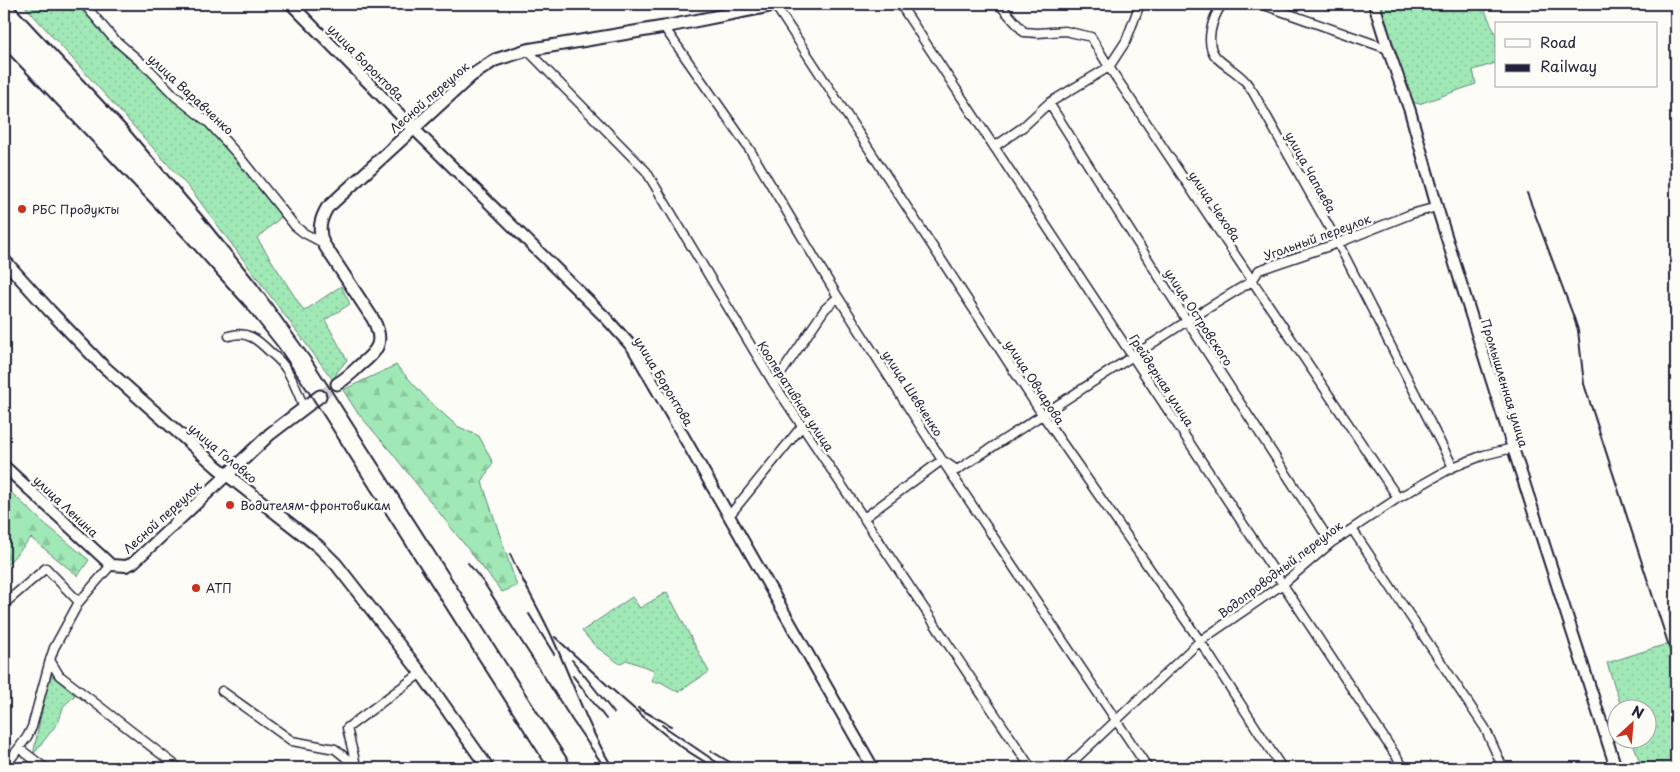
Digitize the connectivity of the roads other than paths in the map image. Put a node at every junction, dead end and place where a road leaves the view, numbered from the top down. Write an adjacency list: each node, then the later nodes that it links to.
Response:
1 (84, 4): 18 (street, улица Варавченко)
2 (291, 4): 15 (street, улица Боронтова)
3 (777, 4): 10 (main road, Лесной переулок); 30 (street, улица Овчарова)
4 (900, 4): 16 (street, Грейдерная улица)
5 (999, 4): 13 (street, улица Чехова)
6 (1140, 4): 13 (street)
7 (1222, 4): 19 (street, улица Чапаева)
8 (1261, 4): 11 (street)
9 (1374, 4): 11 (street, Промышленная улица)
10 (664, 27): 12 (main road, Лесной переулок); 22 (street, улица Шевченко)
11 (1388, 49): 17 (street, Промышленная улица)
12 (527, 50): 15 (main road, Лесной переулок); 27 (street, Кооперативная улица)
13 (1109, 67): 14 (street); 21 (street, улица Чехова)
14 (1049, 103): 16 (street); 23 (street, улица Островского)
15 (413, 128): 18 (main road, Лесной переулок); 38 (street, улица Боронтова)
16 (994, 147): 25 (street, Грейдерная улица)
17 (1438, 207): 19 (street, Угольный переулок); 32 (street, Промышленная улица)
18 (323, 243): 26 (main road)
19 (1338, 243): 21 (street, Угольный переулок); 35 (street, улица Чапаева)
20 (4, 260): 36 (main road, улица Головко)
21 (1252, 281): 23 (street, Угольный переулок); 37 (street, улица Чехова)
22 (838, 297): 27 (street); 33 (street, улица Шевченко)
23 (1187, 321): 25 (street, Угольный переулок); 41 (street, улица Островского)
24 (229, 336): 29 (street)
25 (1133, 356): 30 (street, Угольный переулок); 43 (street, Грейдерная улица)
26 (337, 384)
27 (774, 384): 31 (street, Кооперативная улица)
28 (320, 396): 29 (main road, Лесной переулок)
29 (304, 408): 36 (main road, Лесной переулок)
30 (1042, 414): 33 (street, Угольный переулок); 46 (street, улица Овчарова)
31 (802, 426): 38 (street); 39 (street, Кооперативная улица)
32 (1512, 448): 35 (street, Водопроводный переулок); 64 (street, Промышленная улица)
33 (942, 460): 39 (street); 50 (street, улица Шевченко)
34 (4, 466): 42 (street, улица Ленина)
35 (1453, 467): 37 (street, Водопроводный переулок)
36 (227, 476): 42 (street, Лесной переулок); 48 (main road, улица Головко)
37 (1398, 498): 40 (street, Водопроводный переулок)
38 (729, 516): 57 (street, улица Боронтова)
39 (864, 518): 58 (street, Кооперативная улица)
40 (1352, 529): 41 (street, Водопроводный переулок); 63 (street)
41 (1331, 543): 43 (street, Водопроводный переулок)
42 (111, 565): 44 (street)
43 (1283, 584): 46 (street, Водопроводный переулок); 62 (street, Грейдерная улица)
44 (79, 602): 45 (street); 47 (street)
45 (4, 604)
46 (1200, 641): 50 (street, Водопроводный переулок); 61 (street, улица Овчарова)
47 (50, 660): 51 (street); 55 (street)
48 (421, 673): 52 (street); 56 (main road, улица Головко)
49 (222, 691): 52 (street)
50 (1116, 720): 59 (street, Водопроводный переулок); 60 (street, улица Шевченко)
51 (18, 748): 53 (street); 54 (street)
52 (356, 767)
53 (4, 768)
54 (45, 768)
55 (179, 768)
56 (488, 768)
57 (873, 768)
58 (1031, 768)
59 (1066, 768)
60 (1148, 768)
61 (1282, 768)
62 (1404, 768)
63 (1503, 768)
64 (1616, 768)

